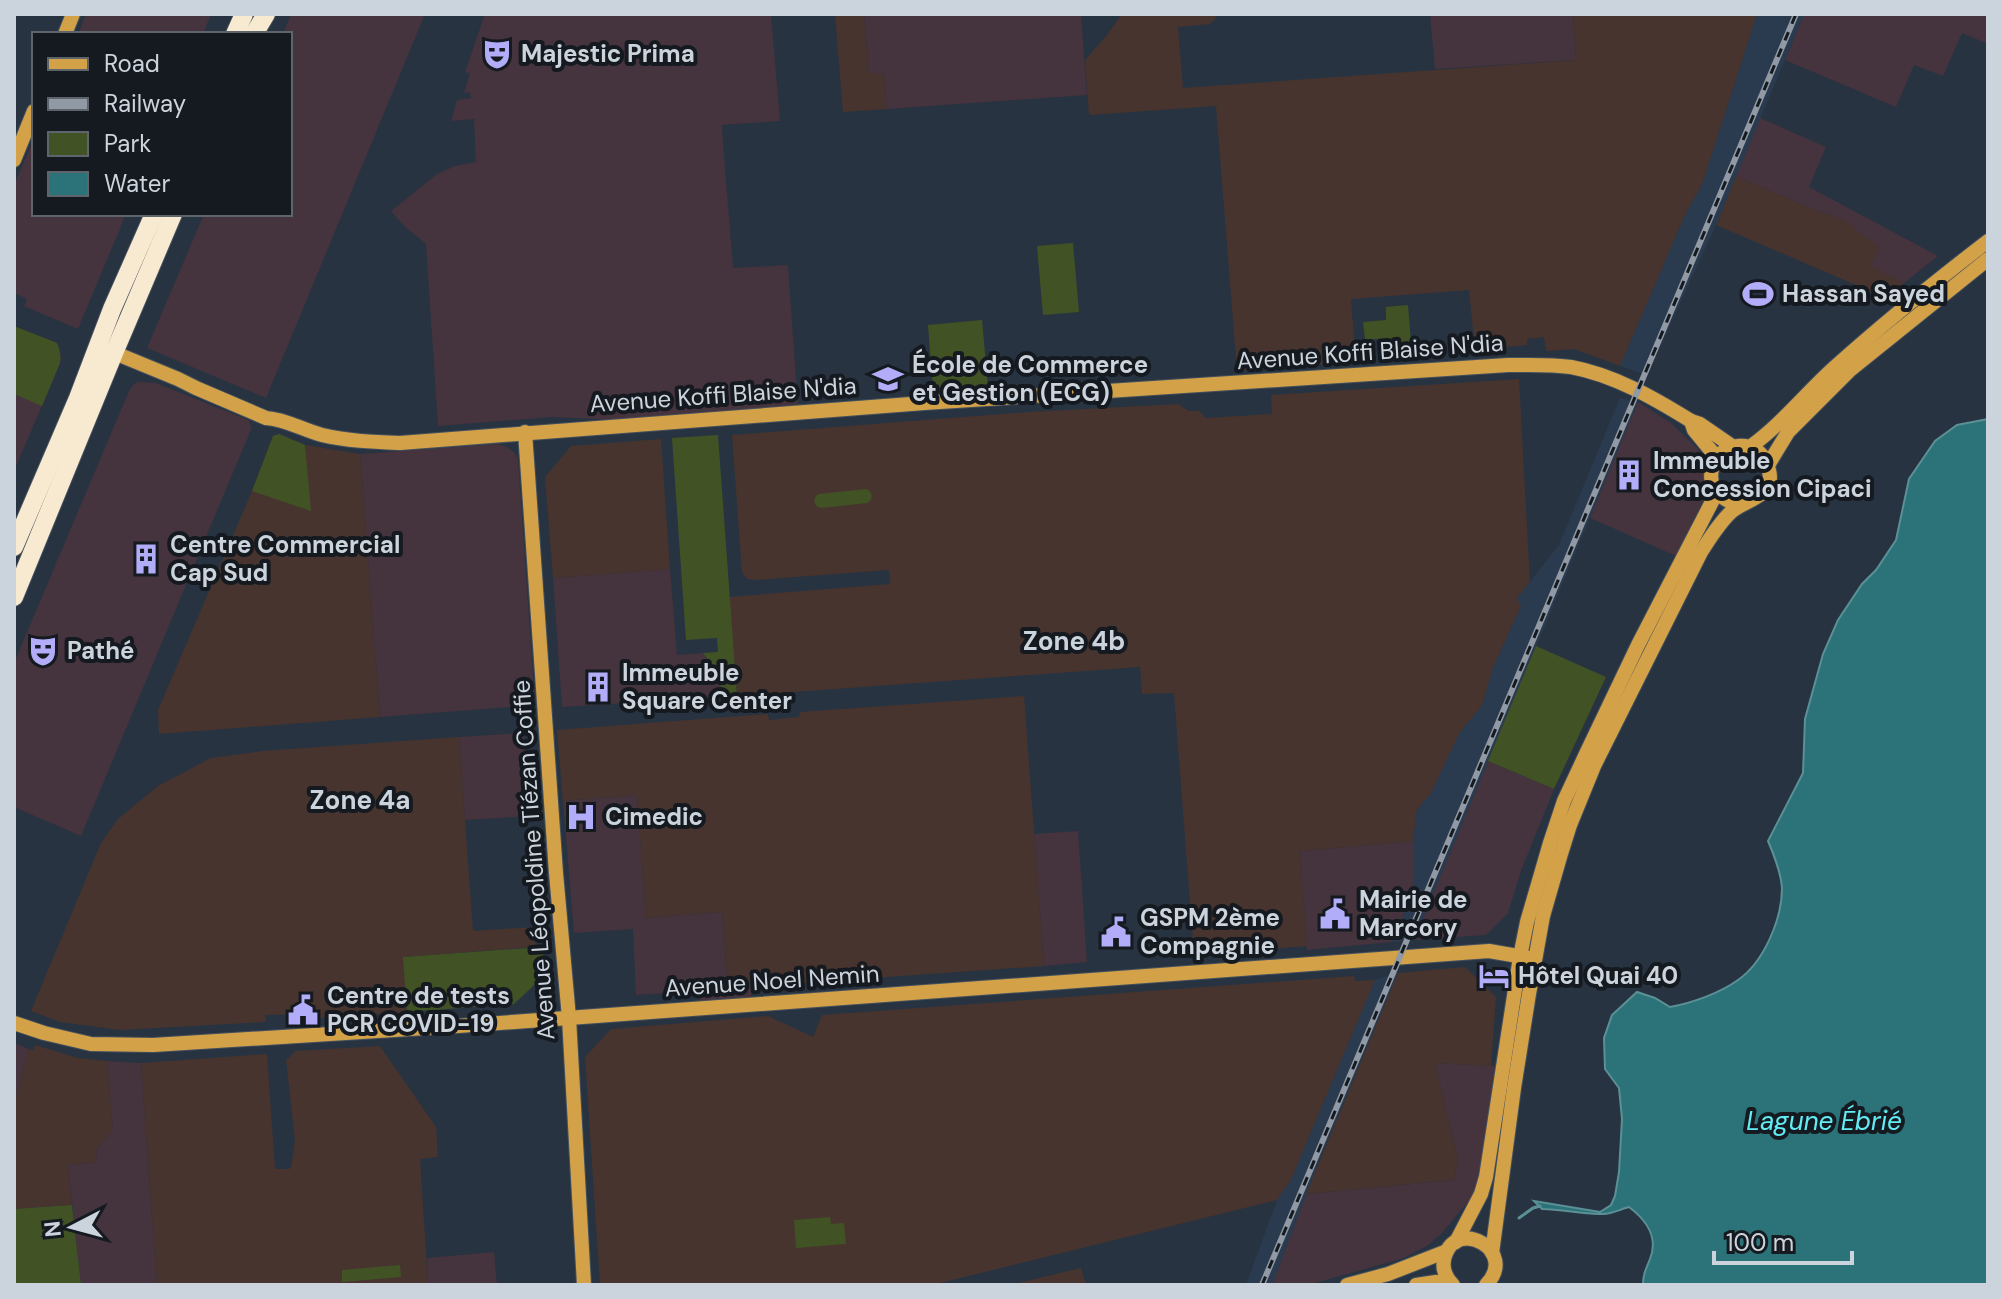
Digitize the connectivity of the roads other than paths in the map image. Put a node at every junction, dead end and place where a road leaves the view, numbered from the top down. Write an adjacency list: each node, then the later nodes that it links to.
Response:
1 (264, 14): 2 (highway)
2 (255, 32)
3 (32, 116): 4 (street)
4 (14, 160)
5 (153, 216): 9 (highway)
6 (172, 216): 9 (highway)
7 (1988, 241): 13 (street)
8 (1988, 259): 15 (street)
9 (106, 350): 11 (street, Avenue Koffi Blaise N'dia); 18 (highway); 19 (highway)
10 (1691, 421): 11 (street, Avenue Koffi Blaise N'dia); 12 (street, Avenue Koffi Blaise N'dia); 14 (street, Avenue Koffi Blaise N'dia)
11 (525, 432): 22 (street, Avenue Léopoldine Tiézan Coffie)
12 (1732, 446): 13 (street); 14 (street)
13 (1750, 447): 15 (street)
14 (1717, 458): 16 (street)
15 (1768, 465): 17 (street)
16 (1717, 492): 17 (street); 20 (street)
17 (1744, 504): 21 (street)
18 (14, 547)
19 (14, 597)
20 (1520, 957): 21 (street, Avenue Noel Nemin); 22 (street, Avenue Noel Nemin); 24 (street)
21 (1535, 959): 25 (street)
22 (569, 1018): 23 (street, Avenue Noel Nemin); 28 (street, Avenue Léopoldine Tiézan Coffie)
23 (14, 1023)
24 (1452, 1246): 25 (street); 27 (street); 29 (street)
25 (1492, 1253): 26 (street)
26 (1488, 1283)
27 (1452, 1284): 30 (street)
28 (584, 1285)
29 (1347, 1285)
30 (1416, 1285)

